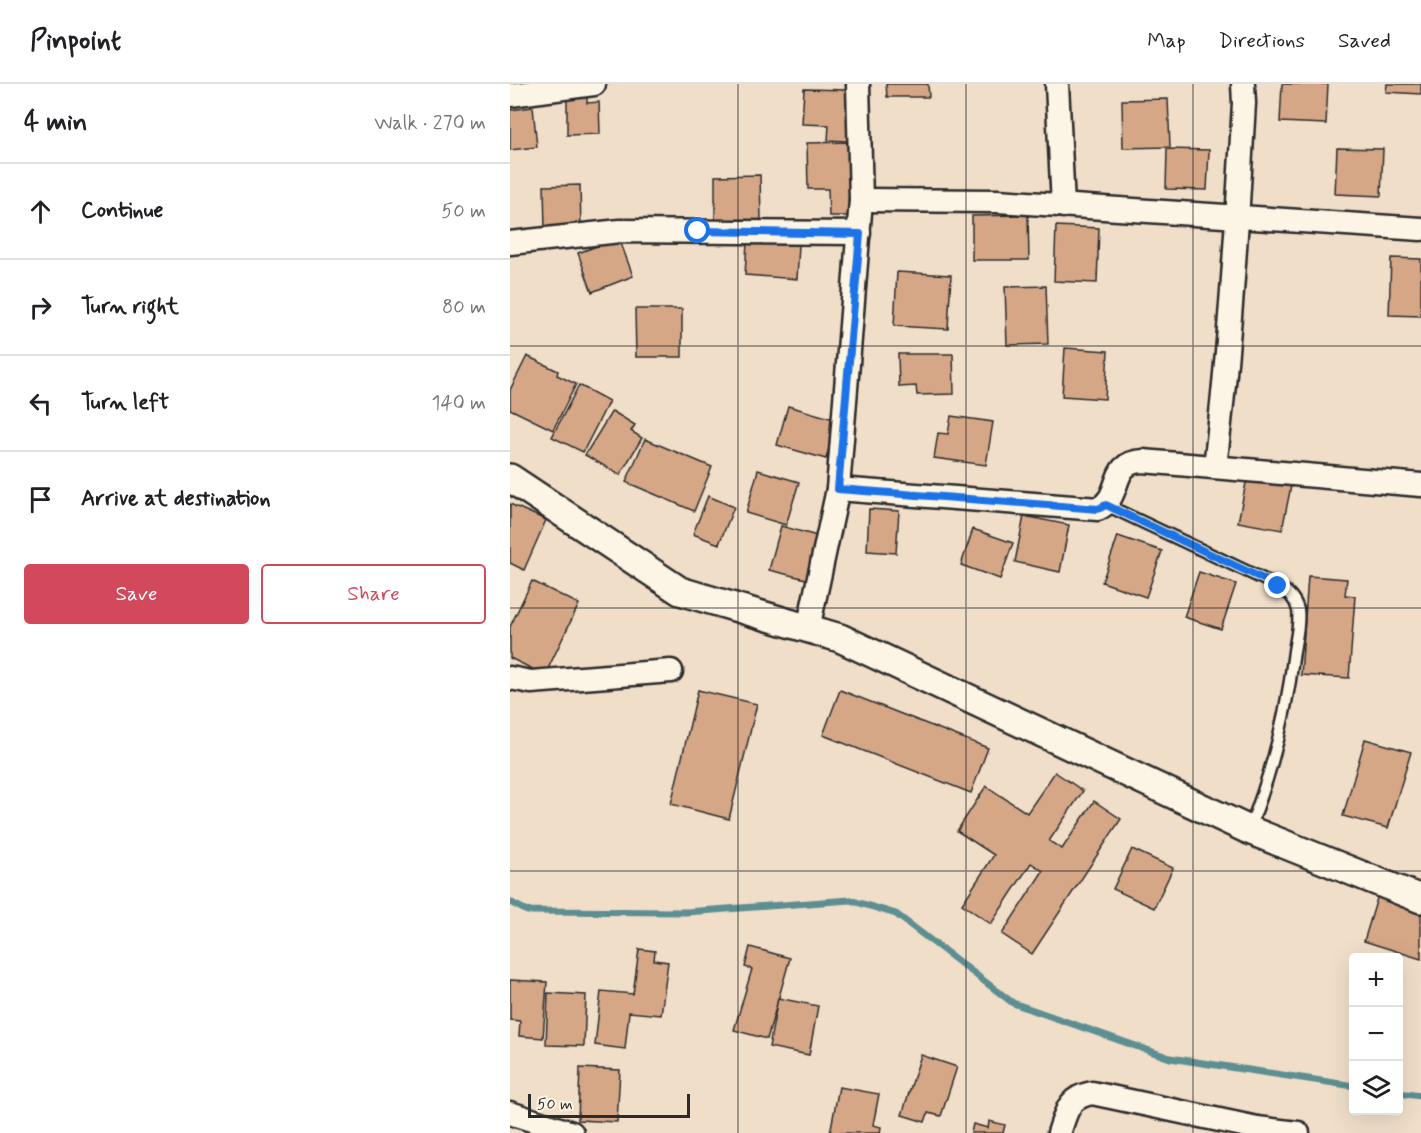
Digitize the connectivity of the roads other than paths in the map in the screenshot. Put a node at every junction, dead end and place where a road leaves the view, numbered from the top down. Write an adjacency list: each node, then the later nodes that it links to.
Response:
1 (594, 84): 5 (street)
2 (858, 84): 6 (street)
3 (1057, 84): 7 (street)
4 (1243, 84): 8 (street)
5 (510, 95)
6 (861, 200): 7 (street); 10 (street)
7 (1063, 206): 8 (street)
8 (1238, 217): 9 (street); 12 (street)
9 (1421, 229)
10 (860, 234): 11 (street); 15 (street)
11 (510, 243)
12 (1215, 466): 14 (street); 16 (street)
13 (510, 478): 17 (street)
14 (1421, 484)
15 (838, 489): 16 (street); 17 (street)
16 (1106, 505): 20 (lane)
17 (808, 628): 20 (street)
18 (671, 671): 19 (street)
19 (510, 678)
20 (1249, 830): 21 (street)
21 (1421, 899)
22 (510, 1113): 24 (street)
23 (1256, 1131): 25 (street); 26 (street)
24 (572, 1133)
25 (1059, 1133)
26 (1298, 1133)

